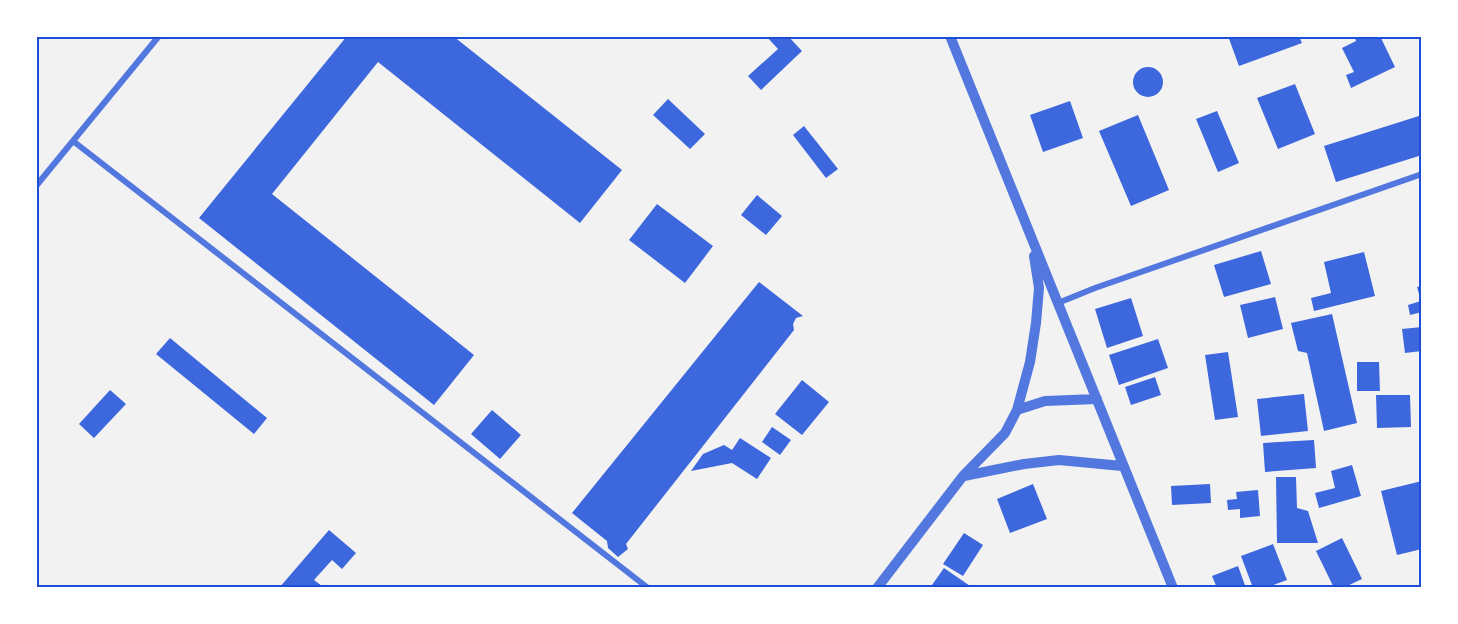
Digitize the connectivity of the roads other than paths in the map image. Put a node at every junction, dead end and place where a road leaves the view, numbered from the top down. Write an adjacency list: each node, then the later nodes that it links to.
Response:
1 (159, 36): 3 (street)
2 (950, 36): 6 (street)
3 (73, 141): 5 (street); 12 (street)
4 (1422, 174): 7 (street)
5 (36, 186)
6 (1031, 238): 7 (street); 9 (street)
7 (1058, 303): 8 (street)
8 (1097, 399): 9 (street); 10 (street)
9 (1017, 410): 11 (street)
10 (1122, 466): 11 (street); 14 (street)
11 (963, 476): 13 (street)
12 (648, 588)
13 (877, 588)
14 (1173, 588)

